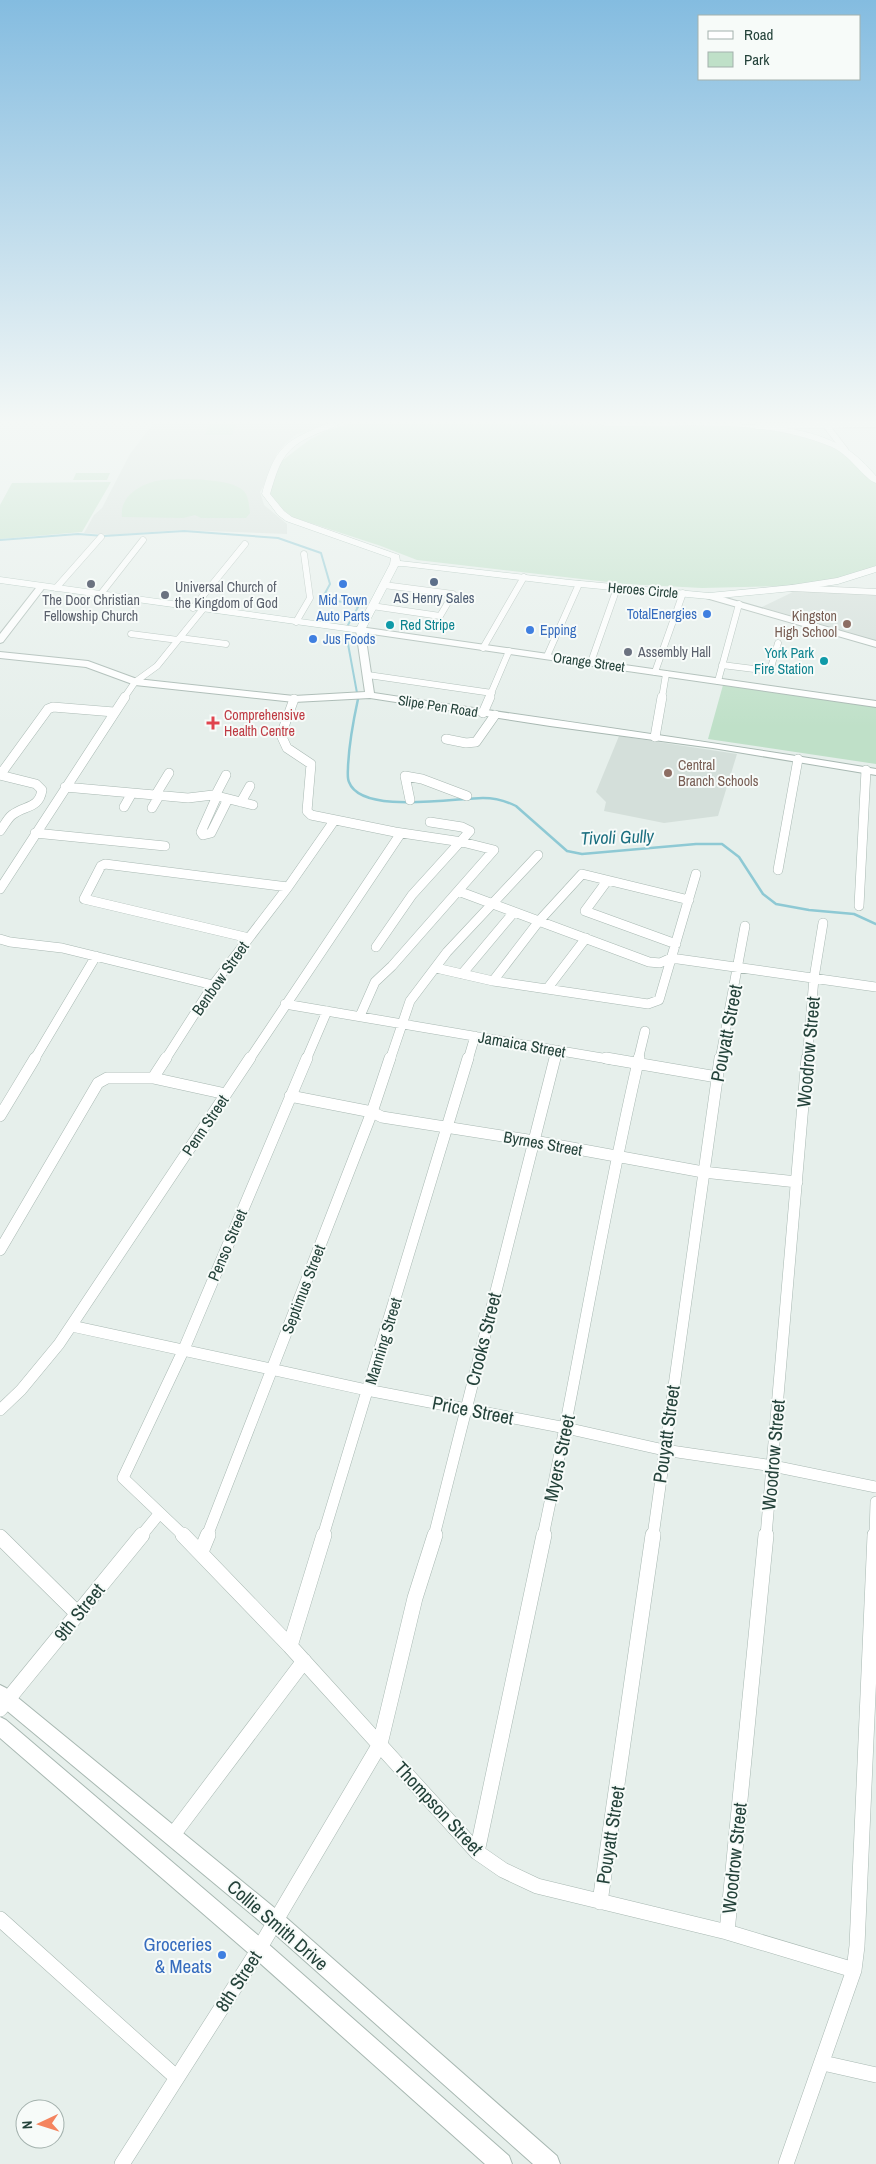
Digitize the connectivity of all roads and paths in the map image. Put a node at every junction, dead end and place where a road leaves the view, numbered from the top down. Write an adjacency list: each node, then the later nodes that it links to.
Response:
1 (307, 525): 6 (main road)
2 (101, 537): 13 (street)
3 (143, 540): 18 (street)
4 (244, 544): 22 (street)
5 (304, 554): 23 (street)
6 (396, 560): 8 (main road, Heroes Circle); 10 (main road)
7 (876, 569): 15 (main road, Heroes Circle)
8 (524, 578): 11 (main road, Heroes Circle); 31 (street)
9 (0, 580): 12 (main road)
10 (384, 584): 21 (main road); 21 (street)
11 (579, 584): 14 (main road, Heroes Circle); 34 (street)
12 (42, 586): 13 (main road); 27 (street)
13 (56, 588): 18 (main road)
14 (617, 588): 17 (main road, Heroes Circle); 35 (street)
15 (792, 588): 16 (street); 19 (main road, Heroes Circle)
16 (876, 592)
17 (683, 593): 19 (main road, Heroes Circle); 37 (street)
18 (100, 595): 22 (main road)
19 (709, 596): 20 (street)
20 (739, 604): 30 (street); 36 (street)
21 (372, 606): 24 (main road)
22 (198, 609): 23 (main road); 26 (street)
23 (296, 622): 24 (main road)
24 (360, 630): 31 (street, Orange Street); 39 (street)
25 (131, 634): 26 (street)
26 (179, 639): 29 (street); 41 (street)
27 (0, 640)
28 (778, 643): 36 (street)
29 (226, 644)
30 (876, 644)
31 (484, 648): 32 (street, Orange Street)
32 (509, 651): 34 (street, Orange Street); 42 (street)
33 (0, 654): 41 (street, Slipe Pen Road)
34 (547, 656): 35 (street, Orange Street)
35 (591, 662): 37 (street, Orange Street)
36 (722, 665): 40 (street)
37 (655, 672): 38 (street, Orange Street)
38 (666, 674): 40 (street, Orange Street); 49 (street)
39 (368, 675): 42 (street); 43 (street)
40 (718, 681): 45 (street, Orange Street)
41 (135, 682): 44 (street, Slipe Pen Road); 46 (street)
42 (492, 693): 47 (street)
43 (370, 695): 44 (street, Slipe Pen Road); 47 (street, Slipe Pen Road)
44 (294, 699): 70 (street)
45 (876, 704)
46 (114, 712): 56 (street); 62 (street)
47 (483, 713): 48 (street, Slipe Pen Road)
48 (495, 715): 49 (street, Slipe Pen Road); 50 (street)
49 (654, 737): 51 (street, Slipe Pen Road)
50 (446, 738)
51 (798, 759): 52 (street, Slipe Pen Road); 79 (street)
52 (871, 771): 87 (street)
53 (169, 773): 58 (street)
54 (226, 775): 59 (street)
55 (250, 786): 65 (street)
56 (65, 787): 57 (street); 64 (street)
57 (132, 793): 58 (street); 67 (street)
58 (157, 796): 59 (street); 68 (street)
59 (216, 796): 61 (street); 69 (street)
60 (467, 796): 63 (street)
61 (228, 799): 65 (street); 71 (street)
62 (40, 800): 64 (street); 73 (street)
63 (410, 800)
64 (56, 801): 74 (street)
65 (242, 802): 66 (street)
66 (253, 805)
67 (124, 807)
68 (152, 808)
69 (206, 819): 71 (street); 71 (street)
70 (334, 821): 75 (street); 82 (street, Benbow Street)
71 (217, 822)
72 (430, 822): 76 (street)
73 (0, 831)
74 (35, 833): 77 (street); 83 (street)
75 (400, 833): 76 (street); 107 (street, Penn Street)
76 (462, 842): 84 (street); 96 (street)
77 (165, 846)
78 (538, 855): 86 (street, Septimus Street)
79 (778, 870)
80 (696, 874): 85 (street)
81 (608, 880): 85 (street); 89 (street); 95 (street)
82 (288, 887): 92 (street, Benbow Street); 92 (street)
83 (0, 889)
84 (458, 891): 86 (street); 109 (street)
85 (689, 900): 95 (street)
86 (492, 904): 88 (street); 100 (street, Septimus Street)
87 (858, 906)
88 (514, 912): 89 (street); 101 (street)
89 (539, 921): 93 (street); 103 (street)
90 (823, 923): 102 (street, Woodrow Street)
91 (745, 926): 99 (street, Pouyatt Street)
92 (249, 938): 104 (street, Benbow Street)
93 (586, 938): 98 (street); 106 (street)
94 (0, 939): 97 (street)
95 (676, 944): 98 (street)
96 (376, 947)
97 (96, 956): 104 (street); 120 (street)
98 (671, 958): 99 (street); 106 (street)
99 (738, 966): 102 (street); 115 (street, Pouyatt Street)
100 (436, 968): 101 (street); 110 (street, Septimus Street)
101 (462, 974): 103 (street)
102 (814, 978): 105 (street); 125 (street, Woodrow Street)
103 (493, 981): 106 (street)
104 (213, 985): 116 (street, Benbow Street)
105 (876, 987)
106 (547, 990)
107 (286, 1004): 108 (street, Jamaica Street); 117 (street, Penn Street)
108 (327, 1011): 109 (street, Jamaica Street); 118 (street, Penso Street)
109 (360, 1016): 110 (street, Jamaica Street)
110 (401, 1023): 112 (street, Jamaica Street); 119 (street, Septimus Street)
111 (645, 1031): 114 (street, Myers Street)
112 (476, 1036): 113 (street, Jamaica Street); 121 (street, Manning Street)
113 (557, 1050): 114 (street, Jamaica Street); 122 (street, Crooks Street)
114 (636, 1063): 115 (street, Jamaica Street); 123 (street, Myers Street)
115 (716, 1077): 124 (street, Pouyatt Street)
116 (153, 1078): 117 (street); 126 (street)
117 (226, 1094): 127 (street, Penn Street)
118 (290, 1096): 119 (street, Byrnes Street); 128 (street, Penso Street)
119 (372, 1112): 121 (street, Byrnes Street); 129 (street, Septimus Street)
120 (0, 1116)
121 (449, 1127): 122 (street, Byrnes Street); 130 (street, Manning Street)
122 (534, 1141): 123 (street, Byrnes Street); 131 (street, Crooks Street)
123 (616, 1156): 124 (street, Byrnes Street); 133 (street, Myers Street)
124 (703, 1172): 125 (street, Byrnes Street); 134 (street, Pouyatt Street)
125 (797, 1182): 135 (street, Woodrow Street)
126 (0, 1250)
127 (72, 1326): 128 (street, Price Street); 132 (street, Penn Street)
128 (184, 1349): 129 (street, Price Street); 136 (street, Penso Street)
129 (272, 1370): 130 (street, Price Street); 141 (street, Septimus Street)
130 (367, 1390): 131 (street, Price Street); 143 (street, Manning Street)
131 (465, 1408): 133 (street, Price Street); 147 (street, Crooks Street)
132 (0, 1410)
133 (566, 1428): 134 (street, Price Street); 149 (street, Myers Street)
134 (664, 1450): 135 (street, Price Street); 150 (street, Pouyatt Street)
135 (773, 1466): 137 (street, Price Street); 153 (street, Woodrow Street)
136 (123, 1478): 139 (street, Thompson Street)
137 (876, 1487)
138 (876, 1502): 155 (street)
139 (158, 1514): 141 (street, Thompson Street); 142 (street, 9th Street)
140 (0, 1537): 142 (street)
141 (201, 1552): 143 (street, Thompson Street)
142 (78, 1614): 145 (street, 9th Street)
143 (290, 1646): 144 (street, Thompson Street)
144 (304, 1661): 147 (street, Thompson Street); 148 (street)
145 (2, 1702): 148 (street, Collie Smith Drive)
146 (0, 1726): 154 (street, Collie Smith Drive)
147 (380, 1744): 149 (street, Thompson Street); 152 (street, 8th Street)
148 (172, 1836): 152 (street, Collie Smith Drive)
149 (477, 1852): 150 (street, Thompson Street)
150 (600, 1902): 153 (street, Thompson Street)
151 (0, 1919): 158 (street)
152 (275, 1921): 154 (street, 8th Street); 161 (street, Collie Smith Drive)
153 (727, 1932): 155 (street, Thompson Street)
154 (259, 1949): 158 (street, 8th Street); 160 (street, Collie Smith Drive)
155 (854, 1970): 156 (street)
156 (823, 2063): 157 (street); 162 (street)
157 (876, 2075)
158 (176, 2077): 159 (street, 8th Street)
159 (122, 2164)
160 (501, 2164)
161 (549, 2164)
162 (786, 2164)

